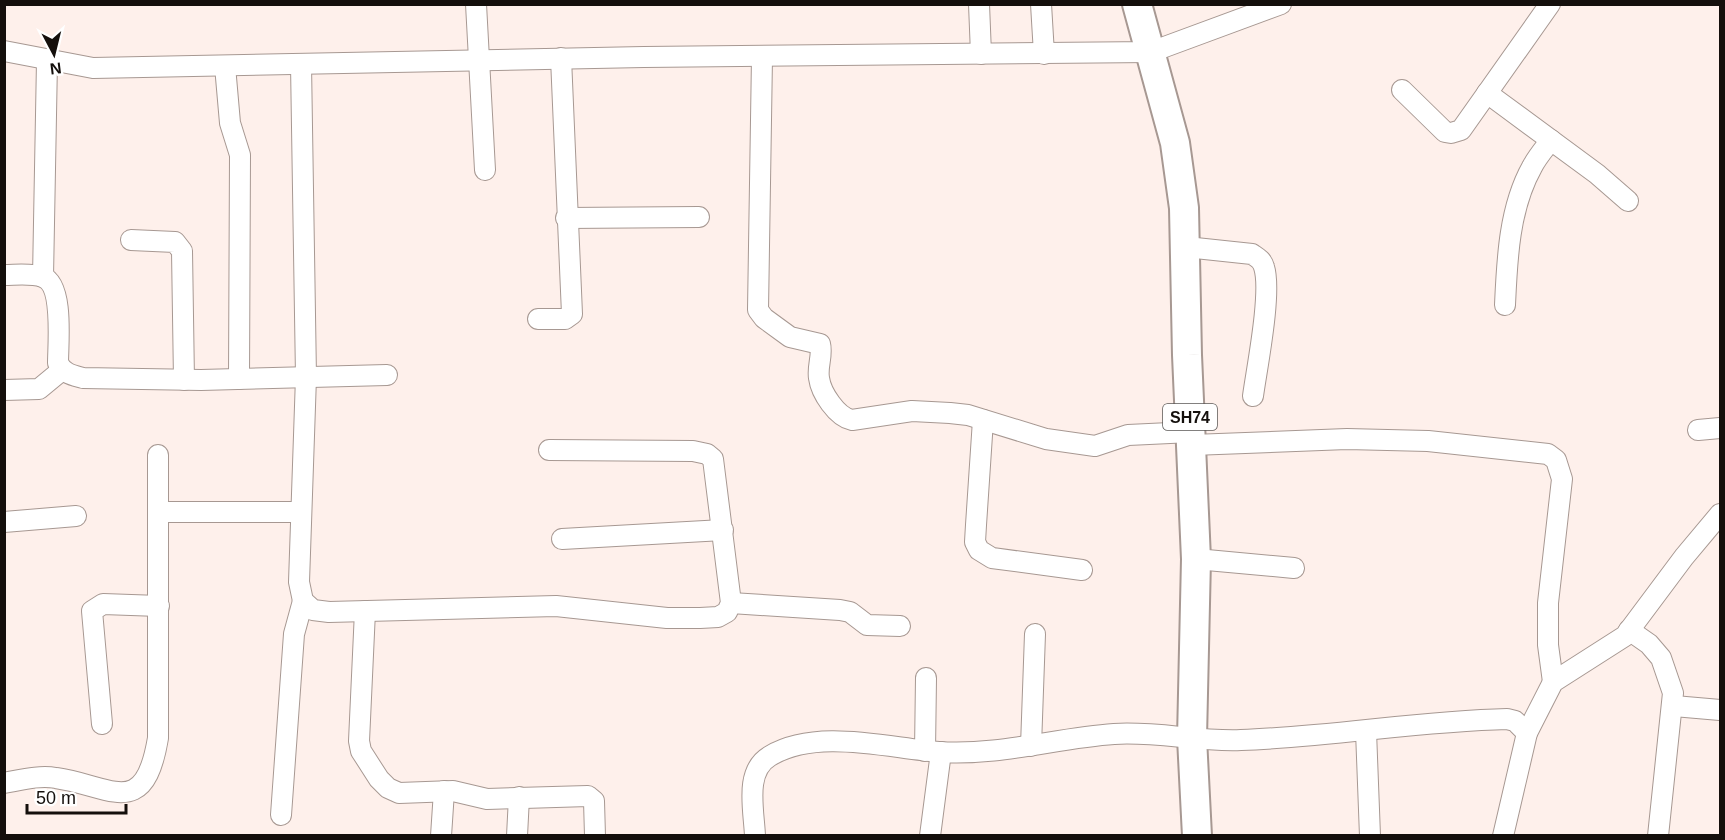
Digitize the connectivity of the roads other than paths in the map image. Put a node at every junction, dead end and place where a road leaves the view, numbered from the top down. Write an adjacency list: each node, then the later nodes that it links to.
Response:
1 (476, 4): 13 (street)
2 (979, 4): 9 (street)
3 (1041, 4): 10 (street)
4 (1137, 4): 8 (highway, SH74)
5 (1281, 4): 8 (street)
6 (1550, 4): 18 (street)
7 (4, 51): 14 (street)
8 (1151, 52): 10 (street); 25 (highway, SH74)
9 (981, 54): 10 (street); 11 (street)
10 (1044, 54)
11 (762, 57): 12 (street); 37 (street)
12 (561, 58): 13 (street); 23 (street)
13 (480, 60): 15 (street); 20 (street)
14 (47, 61): 16 (street); 27 (street)
15 (302, 64): 16 (street); 32 (street)
16 (225, 66): 33 (street)
17 (1402, 90): 18 (street)
18 (1487, 93): 19 (street)
19 (1551, 140): 21 (street); 28 (street)
20 (485, 170)
21 (1628, 201)
22 (699, 217): 23 (street)
23 (566, 218): 29 (street)
24 (131, 240): 34 (street)
25 (1186, 247): 36 (street); 40 (highway, SH74)
26 (4, 275): 27 (street)
27 (43, 277): 30 (street)
28 (1505, 305)
29 (538, 319)
30 (62, 370): 34 (street); 35 (street)
31 (387, 375): 32 (street)
32 (306, 377): 33 (street); 44 (street)
33 (239, 379): 34 (street)
34 (184, 380)
35 (4, 390)
36 (1253, 396)
37 (983, 420): 40 (street); 52 (street)
38 (1720, 428): 39 (street)
39 (1698, 430)
40 (1191, 439): 50 (highway, SH74); 61 (street)
41 (549, 450): 48 (street)
42 (158, 455): 43 (street)
43 (159, 512): 44 (street); 55 (street)
44 (299, 512): 53 (street)
45 (1720, 514): 58 (street)
46 (76, 516): 47 (street)
47 (4, 522)
48 (723, 530): 49 (street); 54 (street)
49 (562, 539)
50 (1196, 559): 51 (street); 67 (highway, SH74)
51 (1294, 568)
52 (1082, 570)
53 (303, 601): 56 (street); 73 (street)
54 (731, 603): 56 (street); 57 (street)
55 (159, 606): 64 (street); 70 (street)
56 (365, 611): 71 (street)
57 (900, 627)
58 (1629, 630): 61 (street); 62 (street)
59 (1035, 634): 68 (street)
60 (926, 678): 69 (street)
61 (1552, 682): 66 (street)
62 (1674, 706): 63 (street); 82 (street)
63 (1720, 710)
64 (102, 724)
65 (1366, 731): 66 (street); 67 (street); 80 (street)
66 (1527, 733): 81 (street)
67 (1192, 738): 68 (street); 79 (highway, SH74)
68 (1031, 746): 69 (street)
69 (933, 751): 77 (street); 78 (street)
70 (4, 783)
71 (444, 791): 72 (street); 74 (street)
72 (519, 797): 75 (street); 76 (street)
73 (281, 815)
74 (441, 836)
75 (517, 836)
76 (595, 836)
77 (755, 836)
78 (930, 836)
79 (1197, 836)
80 (1370, 836)
81 (1503, 836)
82 (1658, 836)

